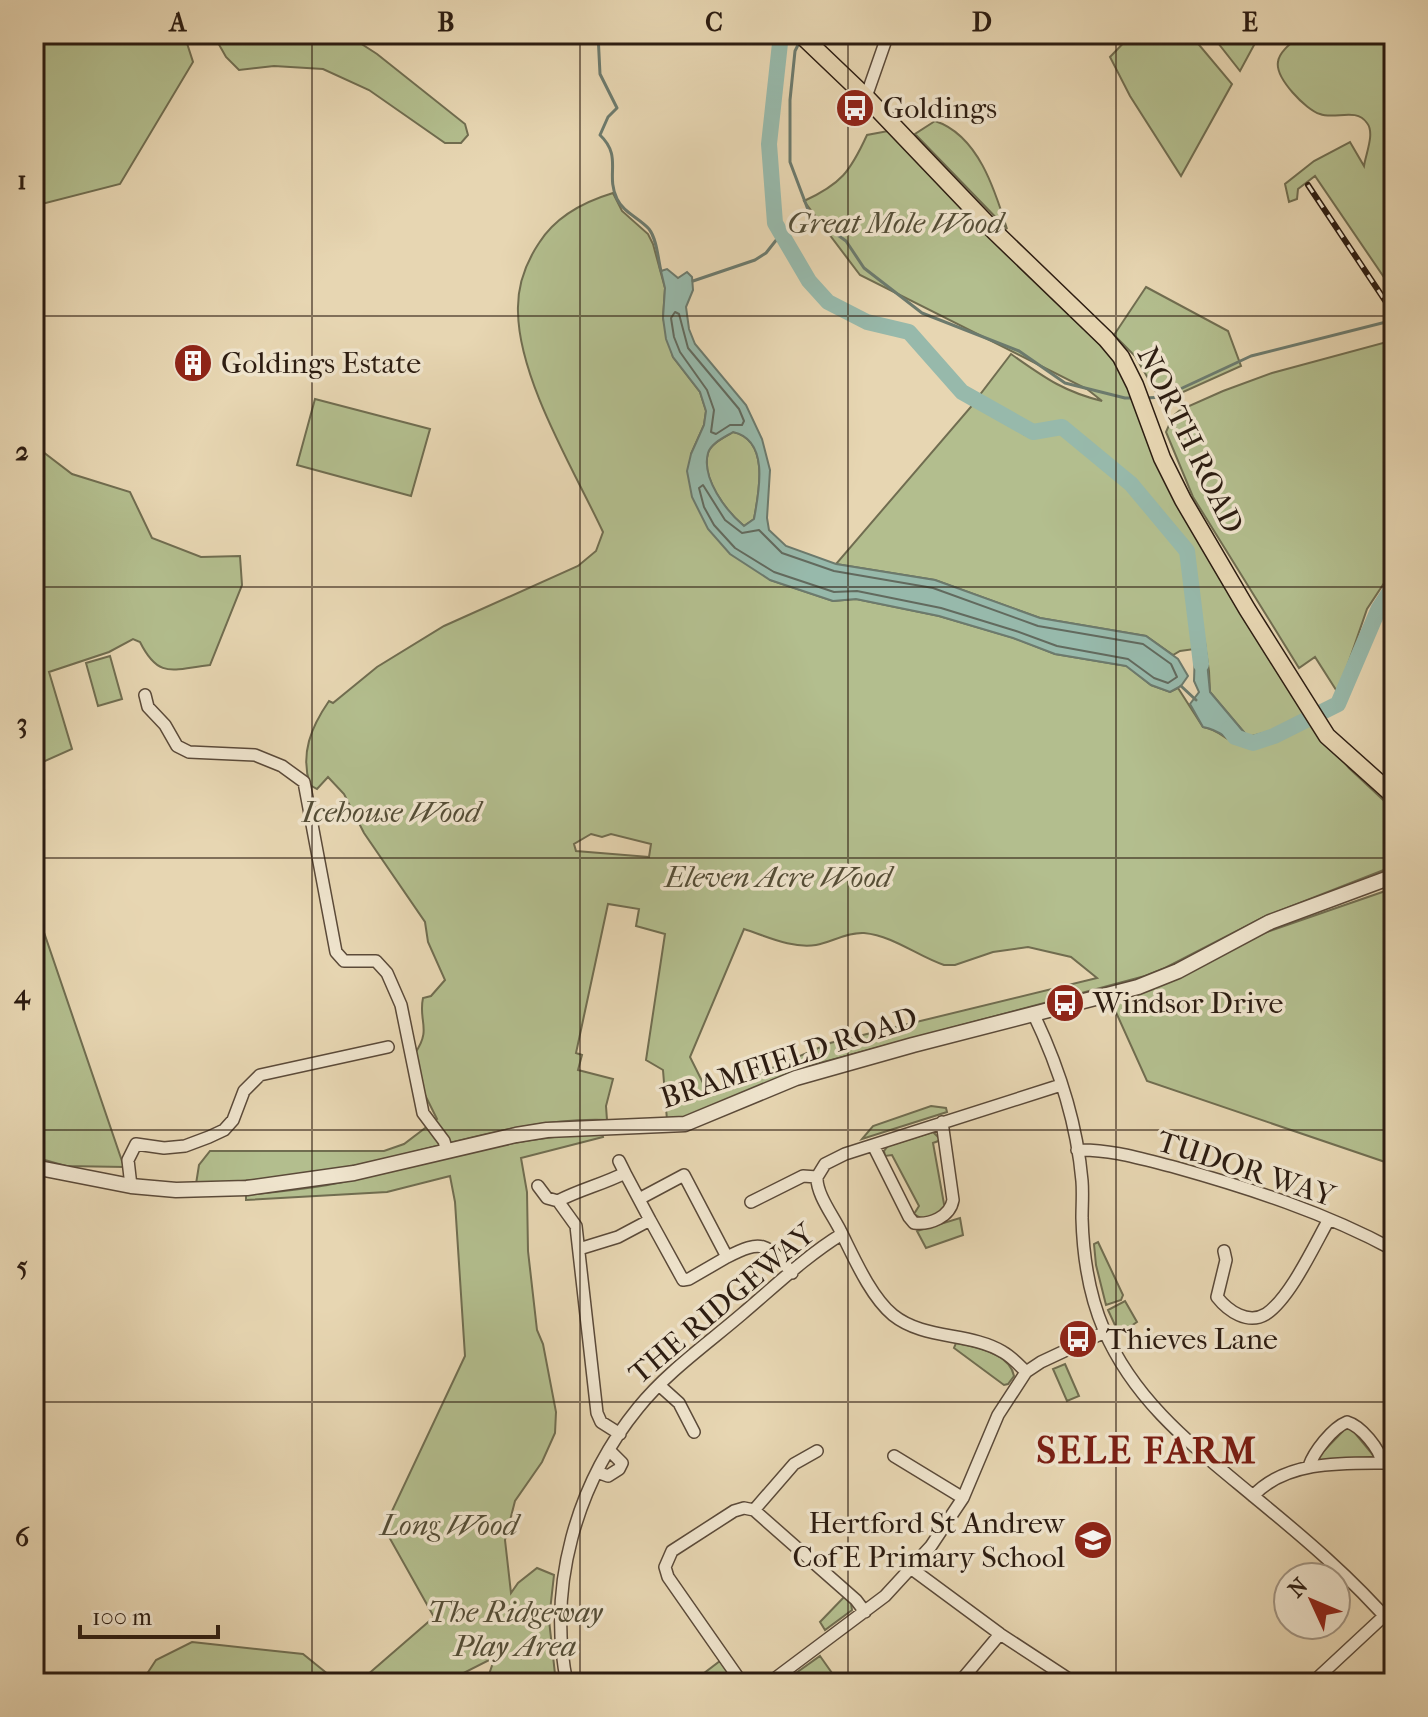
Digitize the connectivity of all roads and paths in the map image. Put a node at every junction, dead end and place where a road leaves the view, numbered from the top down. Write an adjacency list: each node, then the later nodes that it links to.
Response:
1 (888, 34): 3 (street)
2 (801, 36): 3 (main road, NORTH ROAD)
3 (866, 97): 5 (main road, NORTH ROAD)
4 (145, 695): 13 (street)
5 (1394, 796)
6 (1394, 876): 7 (street, BRAMFIELD ROAD)
7 (1033, 1013): 9 (street); 13 (street, BRAMFIELD ROAD)
8 (388, 1047): 18 (street)
9 (1061, 1085): 10 (street); 12 (street)
10 (942, 1122): 11 (street); 11 (street)
11 (873, 1145): 17 (street)
12 (1077, 1150): 24 (street, TUDOR WAY); 31 (street)
13 (447, 1151): 18 (street, BRAMFIELD ROAD)
14 (619, 1161): 16 (street)
15 (34, 1167): 18 (street, BRAMFIELD ROAD)
16 (625, 1173): 20 (street); 21 (street)
17 (817, 1177): 22 (street); 25 (street)
18 (131, 1186)
19 (538, 1186): 21 (street)
20 (639, 1199): 23 (street); 29 (street)
21 (558, 1201): 26 (street)
22 (751, 1202)
23 (650, 1220): 26 (street); 29 (street)
24 (1328, 1221): 27 (street, TUDOR WAY); 28 (street)
25 (842, 1234): 30 (street, THE RIDGEWAY); 32 (street)
26 (579, 1249): 35 (street)
27 (1394, 1250)
28 (1224, 1251)
29 (727, 1257): 30 (street)
30 (792, 1273): 33 (street, THE RIDGEWAY)
31 (1105, 1332): 32 (street); 42 (street)
32 (1026, 1372): 43 (street)
33 (659, 1385): 34 (street); 35 (street, THE RIDGEWAY)
34 (694, 1432)
35 (620, 1434): 36 (street, THE RIDGEWAY)
36 (609, 1450): 41 (street, THE RIDGEWAY); 41 (street)
37 (817, 1451): 44 (street)
38 (894, 1456): 43 (street)
39 (1388, 1463): 40 (street); 40 (street)
40 (1309, 1466): 42 (street)
41 (597, 1472): 50 (street, THE RIDGEWAY)
42 (1253, 1496): 47 (street)
43 (963, 1498): 45 (street)
44 (754, 1510): 46 (street); 51 (street)
45 (912, 1569): 46 (street); 49 (street)
46 (865, 1612): 52 (street)
47 (1384, 1616): 48 (street); 55 (street)
48 (1394, 1627)
49 (1000, 1634): 53 (street); 54 (street)
50 (567, 1683)
51 (742, 1683)
52 (769, 1683)
53 (959, 1683)
54 (1075, 1683)
55 (1312, 1683)

